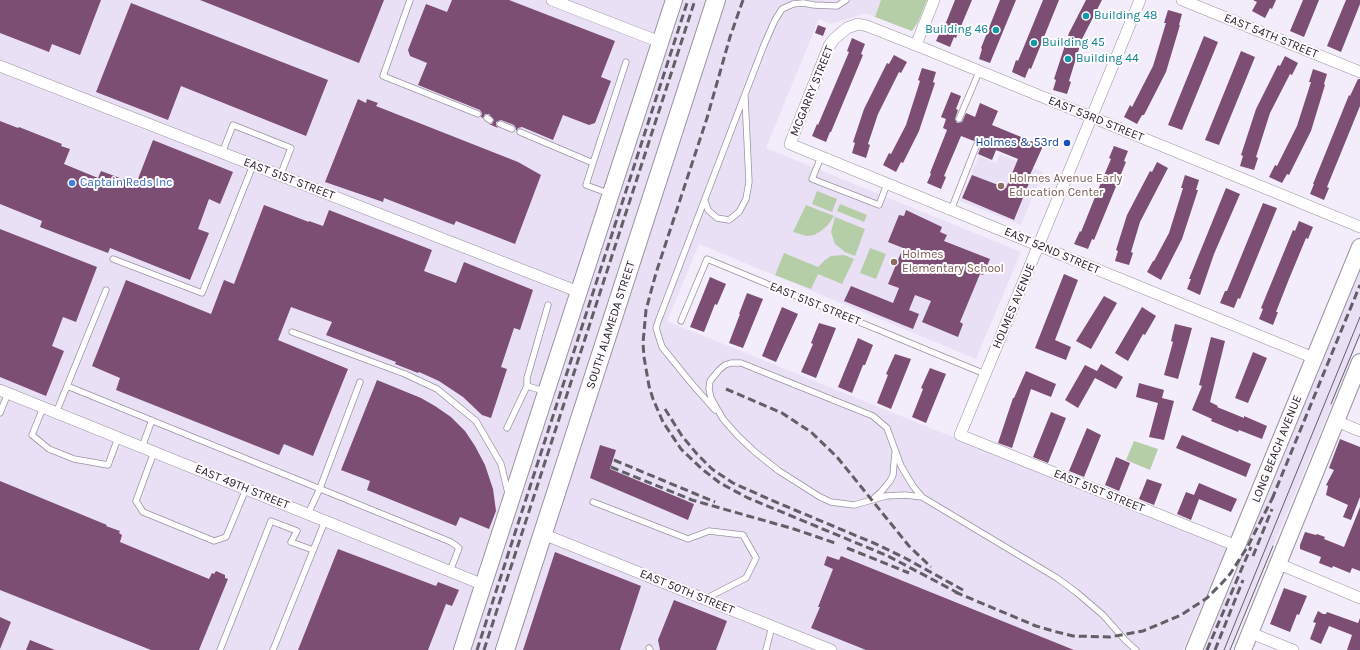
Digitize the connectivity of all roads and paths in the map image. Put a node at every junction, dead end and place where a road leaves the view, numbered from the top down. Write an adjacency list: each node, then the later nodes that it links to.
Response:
1 (410, 0): 17 (lane)
2 (552, 0): 10 (street)
3 (674, 0): 10 (street)
4 (716, 0): 72 (main road, SOUTH ALAMEDA STREET)
5 (846, 0): 16 (lane)
6 (934, 0): 11 (street)
7 (1140, 0): 18 (street, HOLMES AVENUE)
8 (1182, 0): 15 (street, EAST 54TH STREET)
9 (834, 39): 11 (street, EAST 53RD STREET); 23 (street, MCGARRY STREET)
10 (660, 42): 31 (street)
11 (916, 46): 14 (street, EAST 53RD STREET)
12 (626, 62): 27 (lane)
13 (0, 66): 25 (street, EAST 51ST STREET)
14 (979, 72): 18 (street, EAST 53RD STREET); 19 (lane)
15 (1360, 72)
16 (744, 96): 32 (lane); 32 (lane)
17 (478, 114)
18 (1092, 118): 34 (street, EAST 53RD STREET); 35 (street, HOLMES AVENUE)
19 (959, 119)
20 (500, 124): 21 (lane)
21 (512, 129)
22 (520, 132): 27 (lane)
23 (790, 144): 26 (street, EAST 52ND STREET)
24 (977, 144): 33 (lane)
25 (222, 153): 28 (street, EAST 51ST STREET); 29 (lane)
26 (821, 157): 30 (street, EAST 52ND STREET); 30 (lane)
27 (593, 163): 31 (lane)
28 (253, 165): 29 (street, EAST 51ST STREET); 37 (lane)
29 (280, 176): 39 (street, EAST 51ST STREET)
30 (887, 184): 33 (street, EAST 52ND STREET)
31 (611, 194): 39 (street)
32 (705, 201): 54 (lane)
33 (951, 210): 35 (street, EAST 52ND STREET)
34 (1360, 227)
35 (1039, 246): 43 (street, EAST 52ND STREET); 45 (street, HOLMES AVENUE)
36 (1360, 247): 43 (street, LONG BEACH AVENUE)
37 (113, 259)
38 (106, 290): 47 (lane)
39 (579, 292): 50 (street)
40 (548, 305): 48 (lane)
41 (681, 321): 45 (lane, EAST 51ST STREET)
42 (292, 332): 68 (lane)
43 (1314, 358): 73 (street, LONG BEACH AVENUE)
44 (1360, 362): 56 (street)
45 (985, 374): 59 (street, HOLMES AVENUE)
46 (360, 382): 64 (lane)
47 (67, 386): 53 (lane); 55 (lane)
48 (527, 386): 50 (lane); 57 (lane)
49 (4, 392): 51 (street, EAST 49TH STREET); 52 (lane)
50 (546, 392): 68 (street)
51 (43, 408): 53 (street, EAST 49TH STREET); 60 (lane)
52 (0, 413)
53 (56, 413): 60 (street, EAST 49TH STREET)
54 (723, 419): 62 (lane); 67 (lane)
55 (152, 420): 61 (lane); 64 (lane)
56 (1336, 421): 58 (street); 75 (street)
57 (507, 428)
58 (1360, 430)
59 (960, 435): 73 (street, EAST 51ST STREET)
60 (118, 438): 61 (street, EAST 49TH STREET)
61 (142, 447): 63 (street, EAST 49TH STREET)
62 (895, 451): 66 (lane); 67 (lane)
63 (154, 452): 65 (street, EAST 49TH STREET); 65 (lane)
64 (320, 488): 70 (lane); 76 (lane)
65 (246, 489): 70 (street, EAST 49TH STREET)
66 (922, 497): 67 (lane); 88 (lane)
67 (871, 500)
68 (510, 502): 77 (street)
69 (593, 502): 79 (lane)
70 (308, 514): 71 (street, EAST 49TH STREET)
71 (325, 521): 74 (lane); 76 (street, EAST 49TH STREET)
72 (543, 534): 79 (street, EAST 50TH STREET); 85 (main road, SOUTH ALAMEDA STREET)
73 (1237, 546): 89 (street, LONG BEACH AVENUE)
74 (314, 550): 82 (lane); 83 (lane)
75 (1279, 564): 78 (street); 81 (street)
76 (450, 571): 77 (street, EAST 49TH STREET)
77 (484, 585): 84 (street)
78 (1360, 598)
79 (705, 599): 80 (street, EAST 50TH STREET)
80 (772, 626): 86 (lane); 87 (street, EAST 50TH STREET)
81 (1251, 633): 90 (street); 91 (street)
82 (220, 650)
83 (273, 650)
84 (462, 650)
85 (505, 650)
86 (766, 650)
87 (832, 650)
88 (1136, 650)
89 (1194, 650)
90 (1243, 650)
91 (1293, 650)

